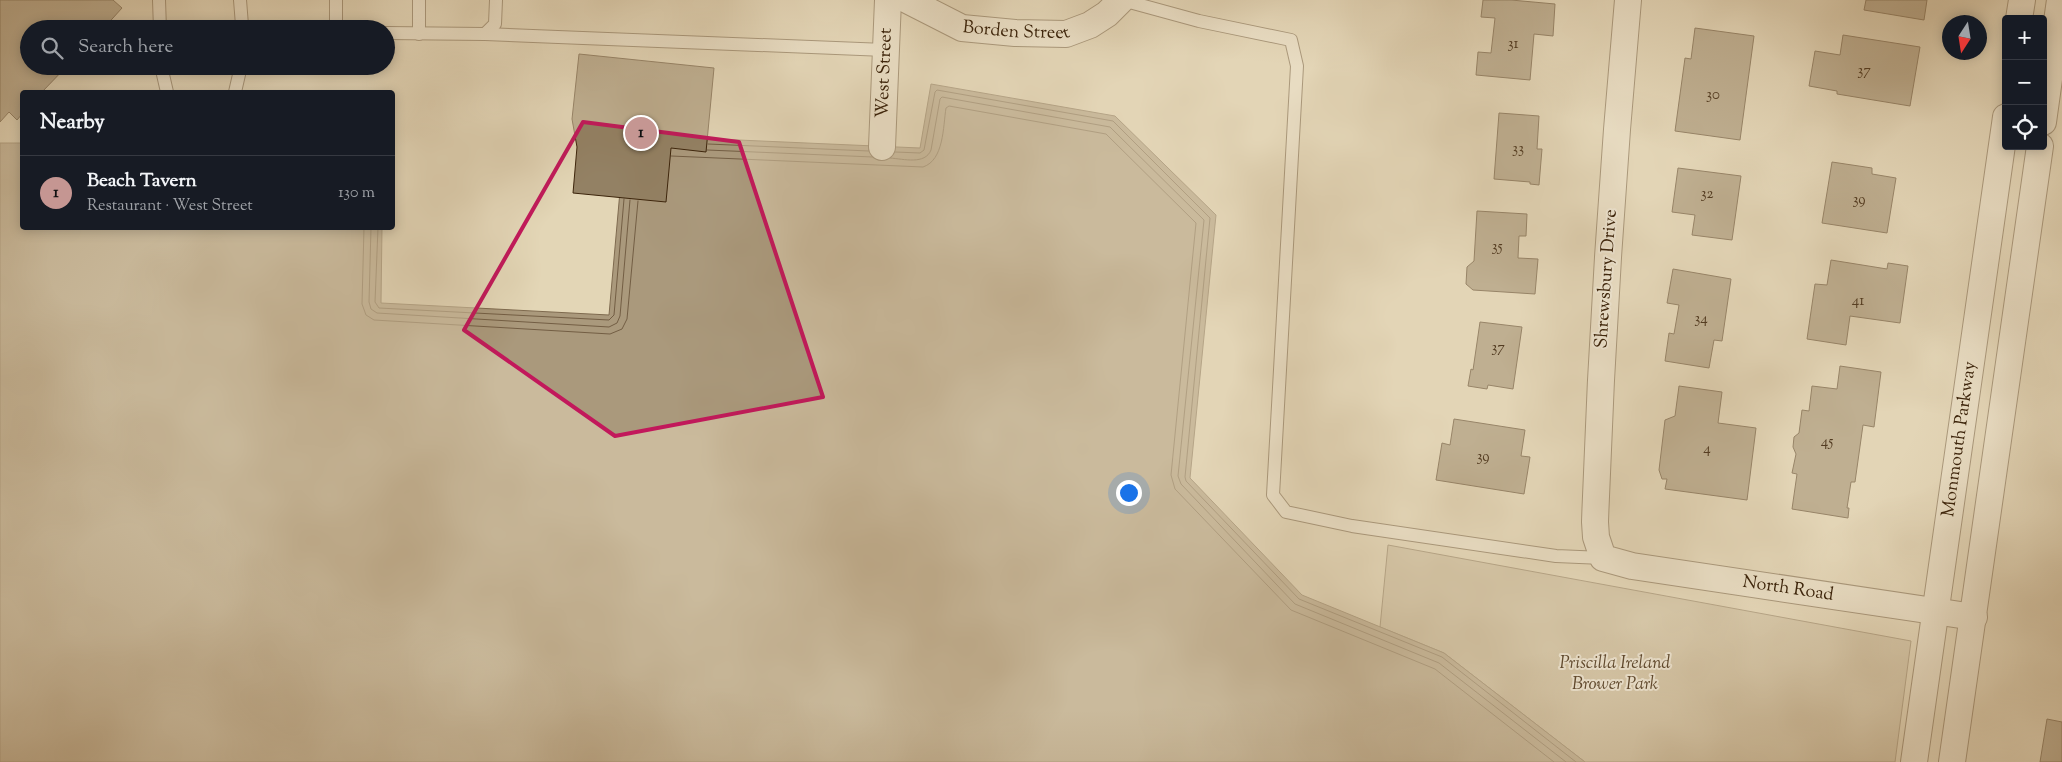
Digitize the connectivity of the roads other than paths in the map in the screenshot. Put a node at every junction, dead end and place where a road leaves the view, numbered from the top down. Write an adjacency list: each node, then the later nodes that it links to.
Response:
1 (160, 0): 13 (lane)
2 (240, 0): 14 (lane)
3 (336, 0): 15 (lane)
4 (418, 0): 17 (lane)
5 (496, 0): 18 (lane)
6 (888, 0): 19 (street, West Street)
7 (907, 0): 8 (street, Borden Street)
8 (1122, 0): 30 (lane)
9 (1628, 0): 30 (street, Shrewsbury Drive)
10 (2022, 0): 12 (street)
11 (2060, 0): 24 (street)
12 (2020, 15)
13 (160, 20)
14 (242, 20)
15 (336, 20)
16 (395, 33): 17 (lane)
17 (419, 34): 18 (lane)
18 (485, 34): 19 (lane)
19 (885, 50): 25 (street, West Street)
20 (163, 75): 22 (lane)
21 (240, 75): 23 (lane)
22 (167, 90)
23 (236, 90)
24 (2045, 105)
25 (882, 146)
26 (2002, 146): 28 (street, Monmouth Parkway)
27 (2039, 150): 29 (street)
28 (1988, 248): 29 (street); 31 (street, Monmouth Parkway)
29 (2025, 254): 32 (street)
30 (1603, 558): 31 (street, North Road)
31 (1937, 611): 32 (street, North Road); 33 (street, Monmouth Parkway)
32 (1974, 617): 34 (street)
33 (1914, 762)
34 (1952, 762)

